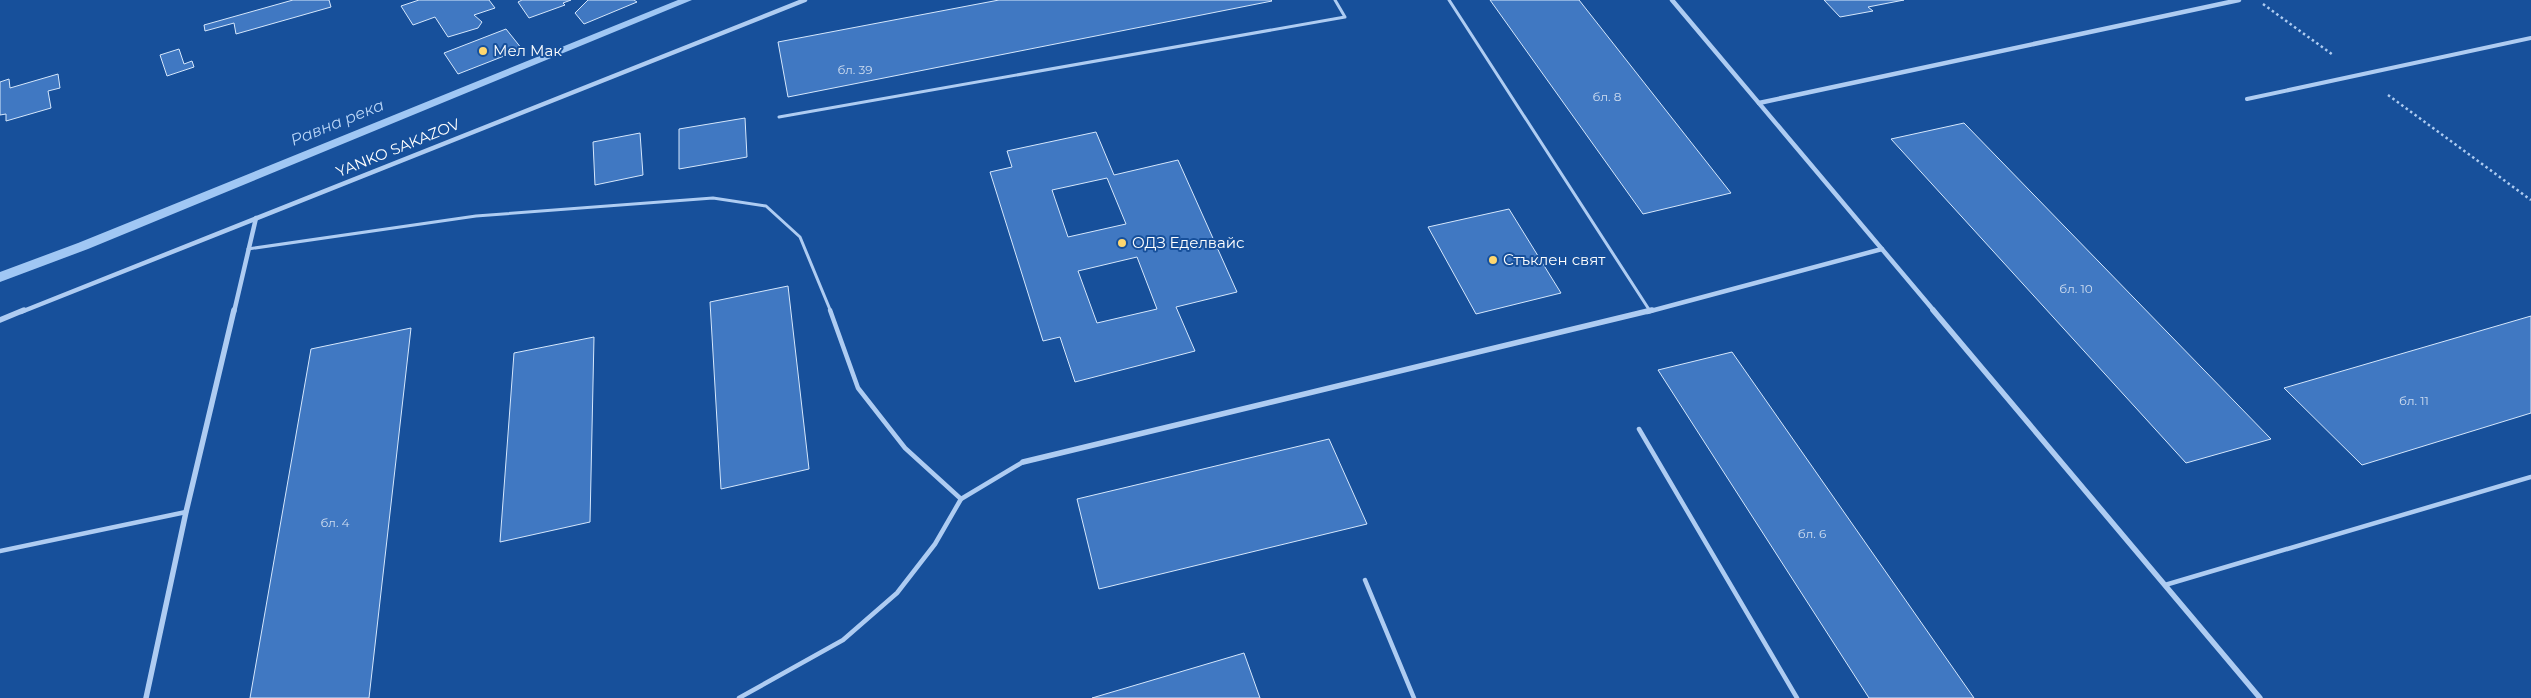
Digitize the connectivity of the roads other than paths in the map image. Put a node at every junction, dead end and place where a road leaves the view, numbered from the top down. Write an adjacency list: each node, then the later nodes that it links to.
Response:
1 (804, 0): 10 (street, YANKO SAKAZOV)
2 (1335, 0): 9 (lane)
3 (1448, 0): 13 (lane)
4 (1672, 0): 8 (street)
5 (2239, 0): 8 (street)
6 (2531, 38): 7 (street)
7 (2247, 99)
8 (1759, 103): 12 (street)
9 (779, 118)
10 (256, 218): 11 (street); 14 (street, YANKO SAKAZOV)
11 (248, 249): 18 (lane); 19 (street)
12 (1882, 249): 13 (street); 22 (street)
13 (1650, 311): 16 (street)
14 (0, 320)
15 (1639, 429): 26 (lane)
16 (1023, 462): 18 (lane)
17 (2531, 477): 22 (lane)
18 (961, 499): 24 (lane)
19 (186, 512): 20 (lane); 23 (street)
20 (0, 551)
21 (1365, 580): 25 (lane)
22 (2165, 585): 27 (street)
23 (146, 698)
24 (739, 698)
25 (1414, 698)
26 (1797, 698)
27 (2260, 698)

